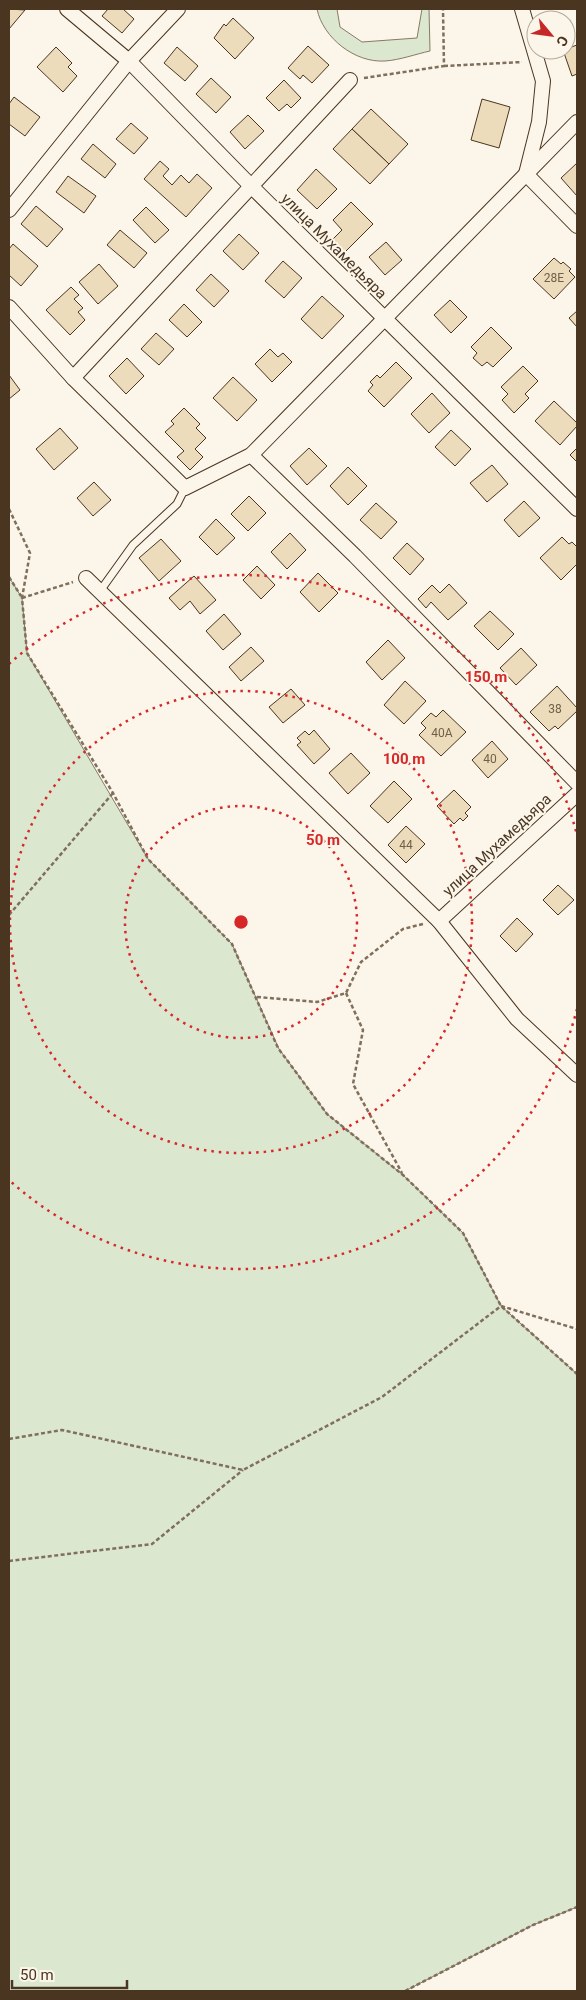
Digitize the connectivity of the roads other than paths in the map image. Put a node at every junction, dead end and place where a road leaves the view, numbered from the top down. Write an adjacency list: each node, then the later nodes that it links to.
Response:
1 (67, 9): 4 (street, улица Мухамедьяра)
2 (178, 9): 4 (street)
3 (522, 9): 7 (street)
4 (129, 61): 8 (street, улица Мухамедьяра); 9 (street)
5 (350, 80): 8 (street)
6 (577, 122): 7 (street)
7 (526, 174): 10 (street); 12 (street)
8 (251, 186): 12 (street, улица Мухамедьяра); 13 (street)
9 (9, 210)
10 (577, 226)
11 (9, 307): 13 (street)
12 (384, 319): 14 (street); 16 (street, улица Мухамедьяра)
13 (73, 378): 15 (street)
14 (250, 455): 15 (street); 19 (street)
15 (185, 488): 18 (lane)
16 (577, 509)
17 (86, 578): 18 (street)
18 (100, 591): 21 (street)
19 (577, 784)
20 (577, 794): 21 (street, улица Мухамедьяра)
21 (440, 921): 22 (street)
22 (577, 1074)

